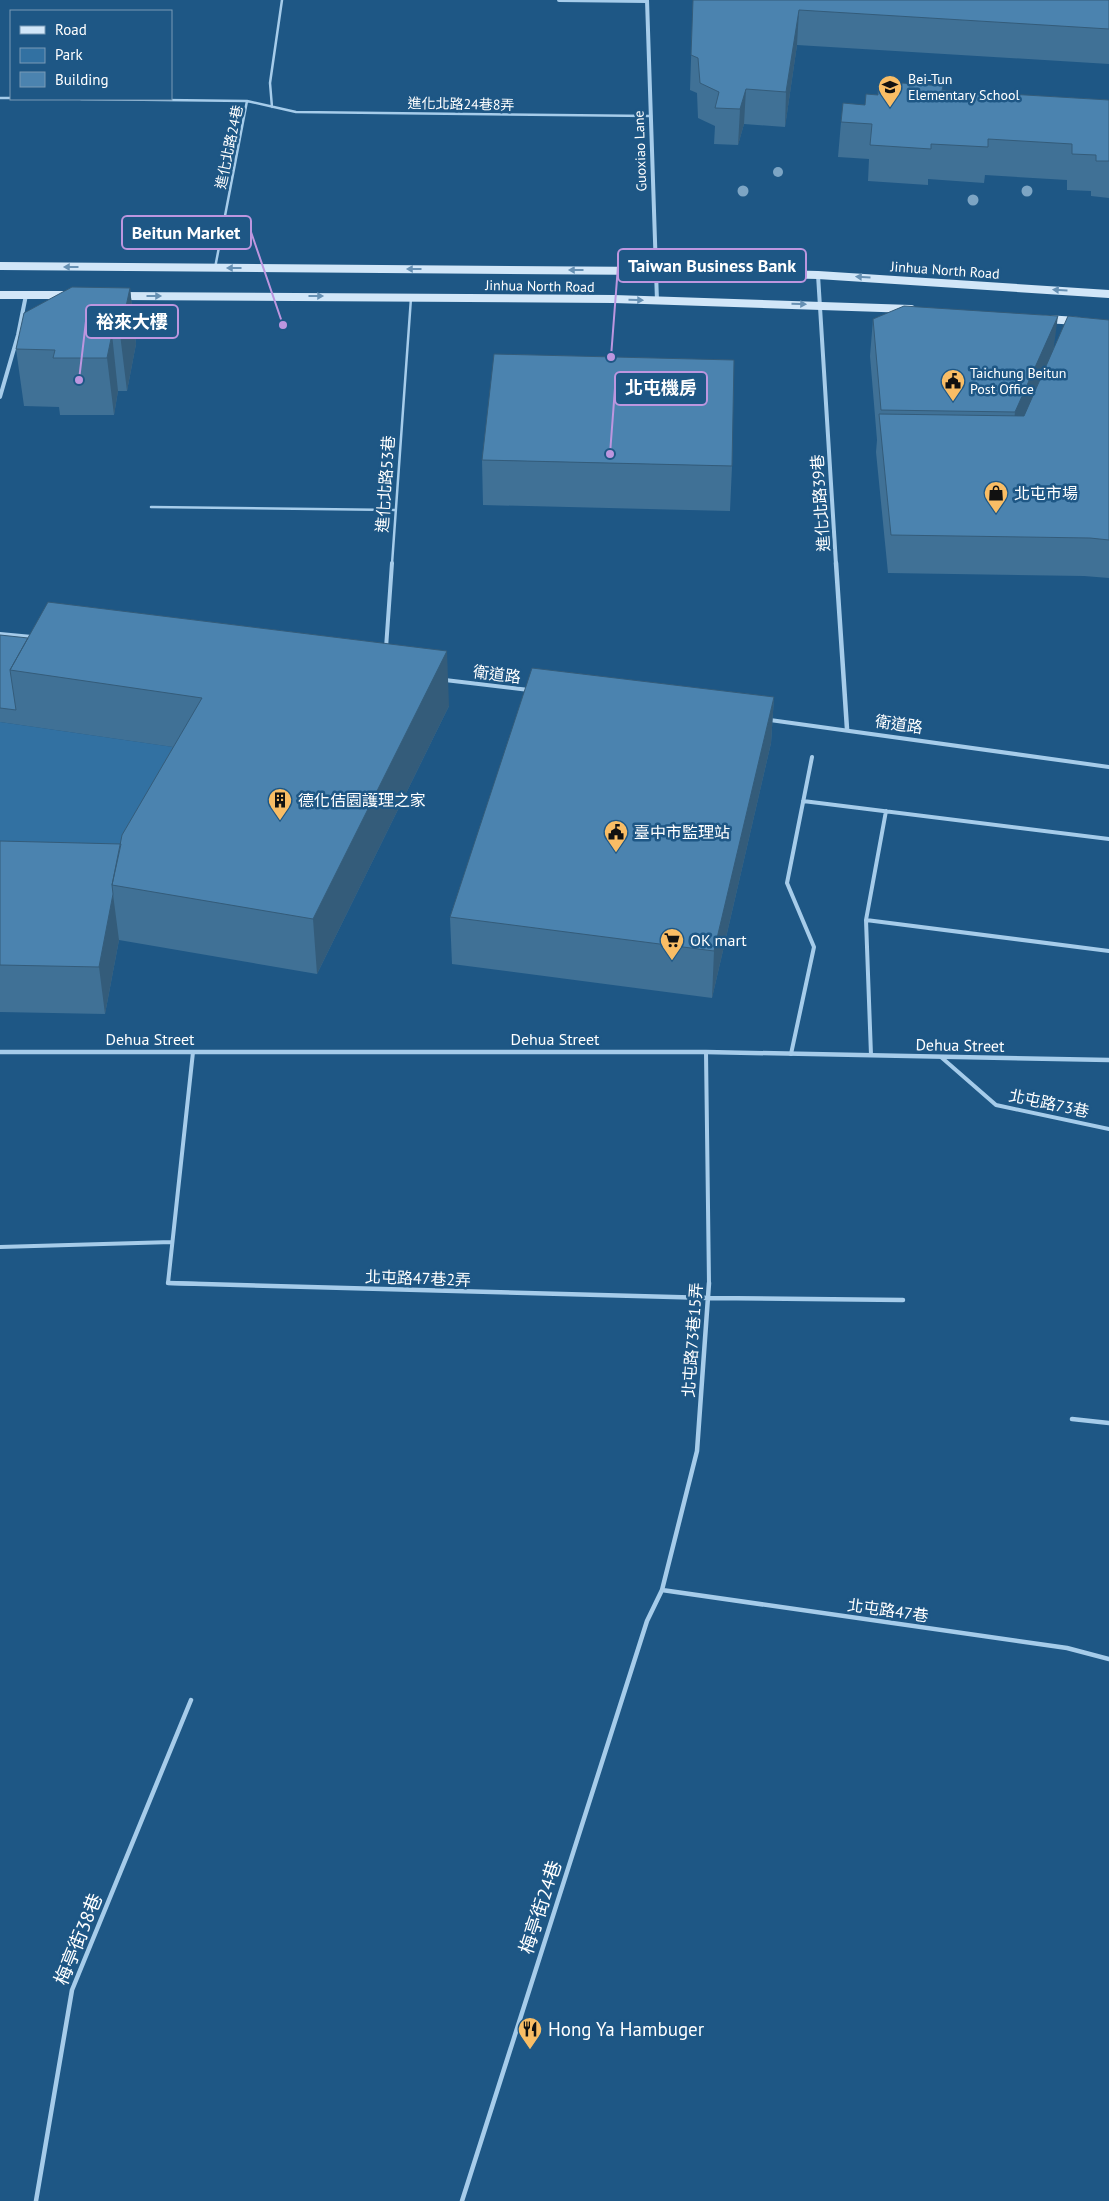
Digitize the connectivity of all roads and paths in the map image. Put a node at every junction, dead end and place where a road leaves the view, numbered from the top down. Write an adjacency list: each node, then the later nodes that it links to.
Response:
1 (282, 0): 6 (lane)
2 (559, 0): 3 (street)
3 (647, 1): 7 (street, Guoxiao Lane)
4 (164, 100): 5 (lane)
5 (247, 101): 6 (lane, 進化北路24巷); 9 (lane, 進化北路24巷)
6 (272, 107): 7 (lane, 進化北路24巷8弄)
7 (650, 116): 10 (street, Guoxiao Lane)
8 (0, 266): 9 (main road, Jinhua North Road, one-way to 8)
9 (215, 268): 10 (main road, Jinhua North Road, one-way to 9)
10 (655, 270): 11 (main road, Jinhua North Road); 18 (street, Guoxiao Lane)
11 (818, 275): 12 (main road, Jinhua North Road, one-way to 11); 19 (street, 進化北路39巷)
12 (1109, 294)
13 (0, 295): 14 (main road)
14 (26, 295): 15 (main road); 23 (street)
15 (76, 295)
16 (105, 296): 17 (main road, Jinhua North Road, one-way to 17)
17 (412, 297): 18 (main road, Jinhua North Road, one-way to 18); 25 (lane, 進化北路53巷)
18 (657, 301): 19 (main road, Jinhua North Road, one-way to 19)
19 (820, 305): 20 (main road, Jinhua North Road); 32 (street, 進化北路39巷)
20 (922, 310)
21 (1034, 318): 22 (main road)
22 (1090, 322)
23 (0, 398)
24 (151, 507): 25 (lane)
25 (396, 510): 28 (lane, 進化北路53巷)
26 (0, 634): 27 (lane)
27 (39, 638)
28 (385, 653)
29 (443, 680): 30 (lane, 衛道路)
30 (532, 690)
31 (768, 720): 32 (lane, 衛道路)
32 (847, 729): 34 (lane, 衛道路)
33 (812, 757): 35 (lane)
34 (1109, 767)
35 (803, 801): 36 (lane); 43 (lane)
36 (886, 811): 37 (lane); 38 (lane)
37 (1109, 839)
38 (866, 920): 39 (lane); 44 (lane)
39 (1109, 952)
40 (0, 1052): 41 (street, Dehua Street)
41 (193, 1052): 42 (street, Dehua Street); 48 (lane, 北屯路47巷2弄)
42 (706, 1052): 43 (street, Dehua Street); 50 (lane, 北屯路73巷15弄)
43 (791, 1054): 44 (street, Dehua Street)
44 (871, 1055): 45 (street, Dehua Street)
45 (942, 1057): 46 (street, Dehua Street); 47 (lane, 北屯路73巷)
46 (1109, 1060)
47 (1109, 1129)
48 (172, 1242): 49 (lane); 50 (lane, 北屯路47巷2弄)
49 (0, 1247)
50 (709, 1298): 51 (lane); 54 (lane, 北屯路73巷15弄)
51 (903, 1300)
52 (1072, 1419): 53 (lane)
53 (1109, 1424)
54 (662, 1590): 55 (lane, 北屯路73巷15弄); 56 (lane, 北屯路47巷)
55 (647, 1622): 59 (lane, 梅亭街24巷)
56 (1109, 1659)
57 (191, 1700): 58 (lane, 梅亭街38巷)
58 (36, 2201)
59 (462, 2201)

